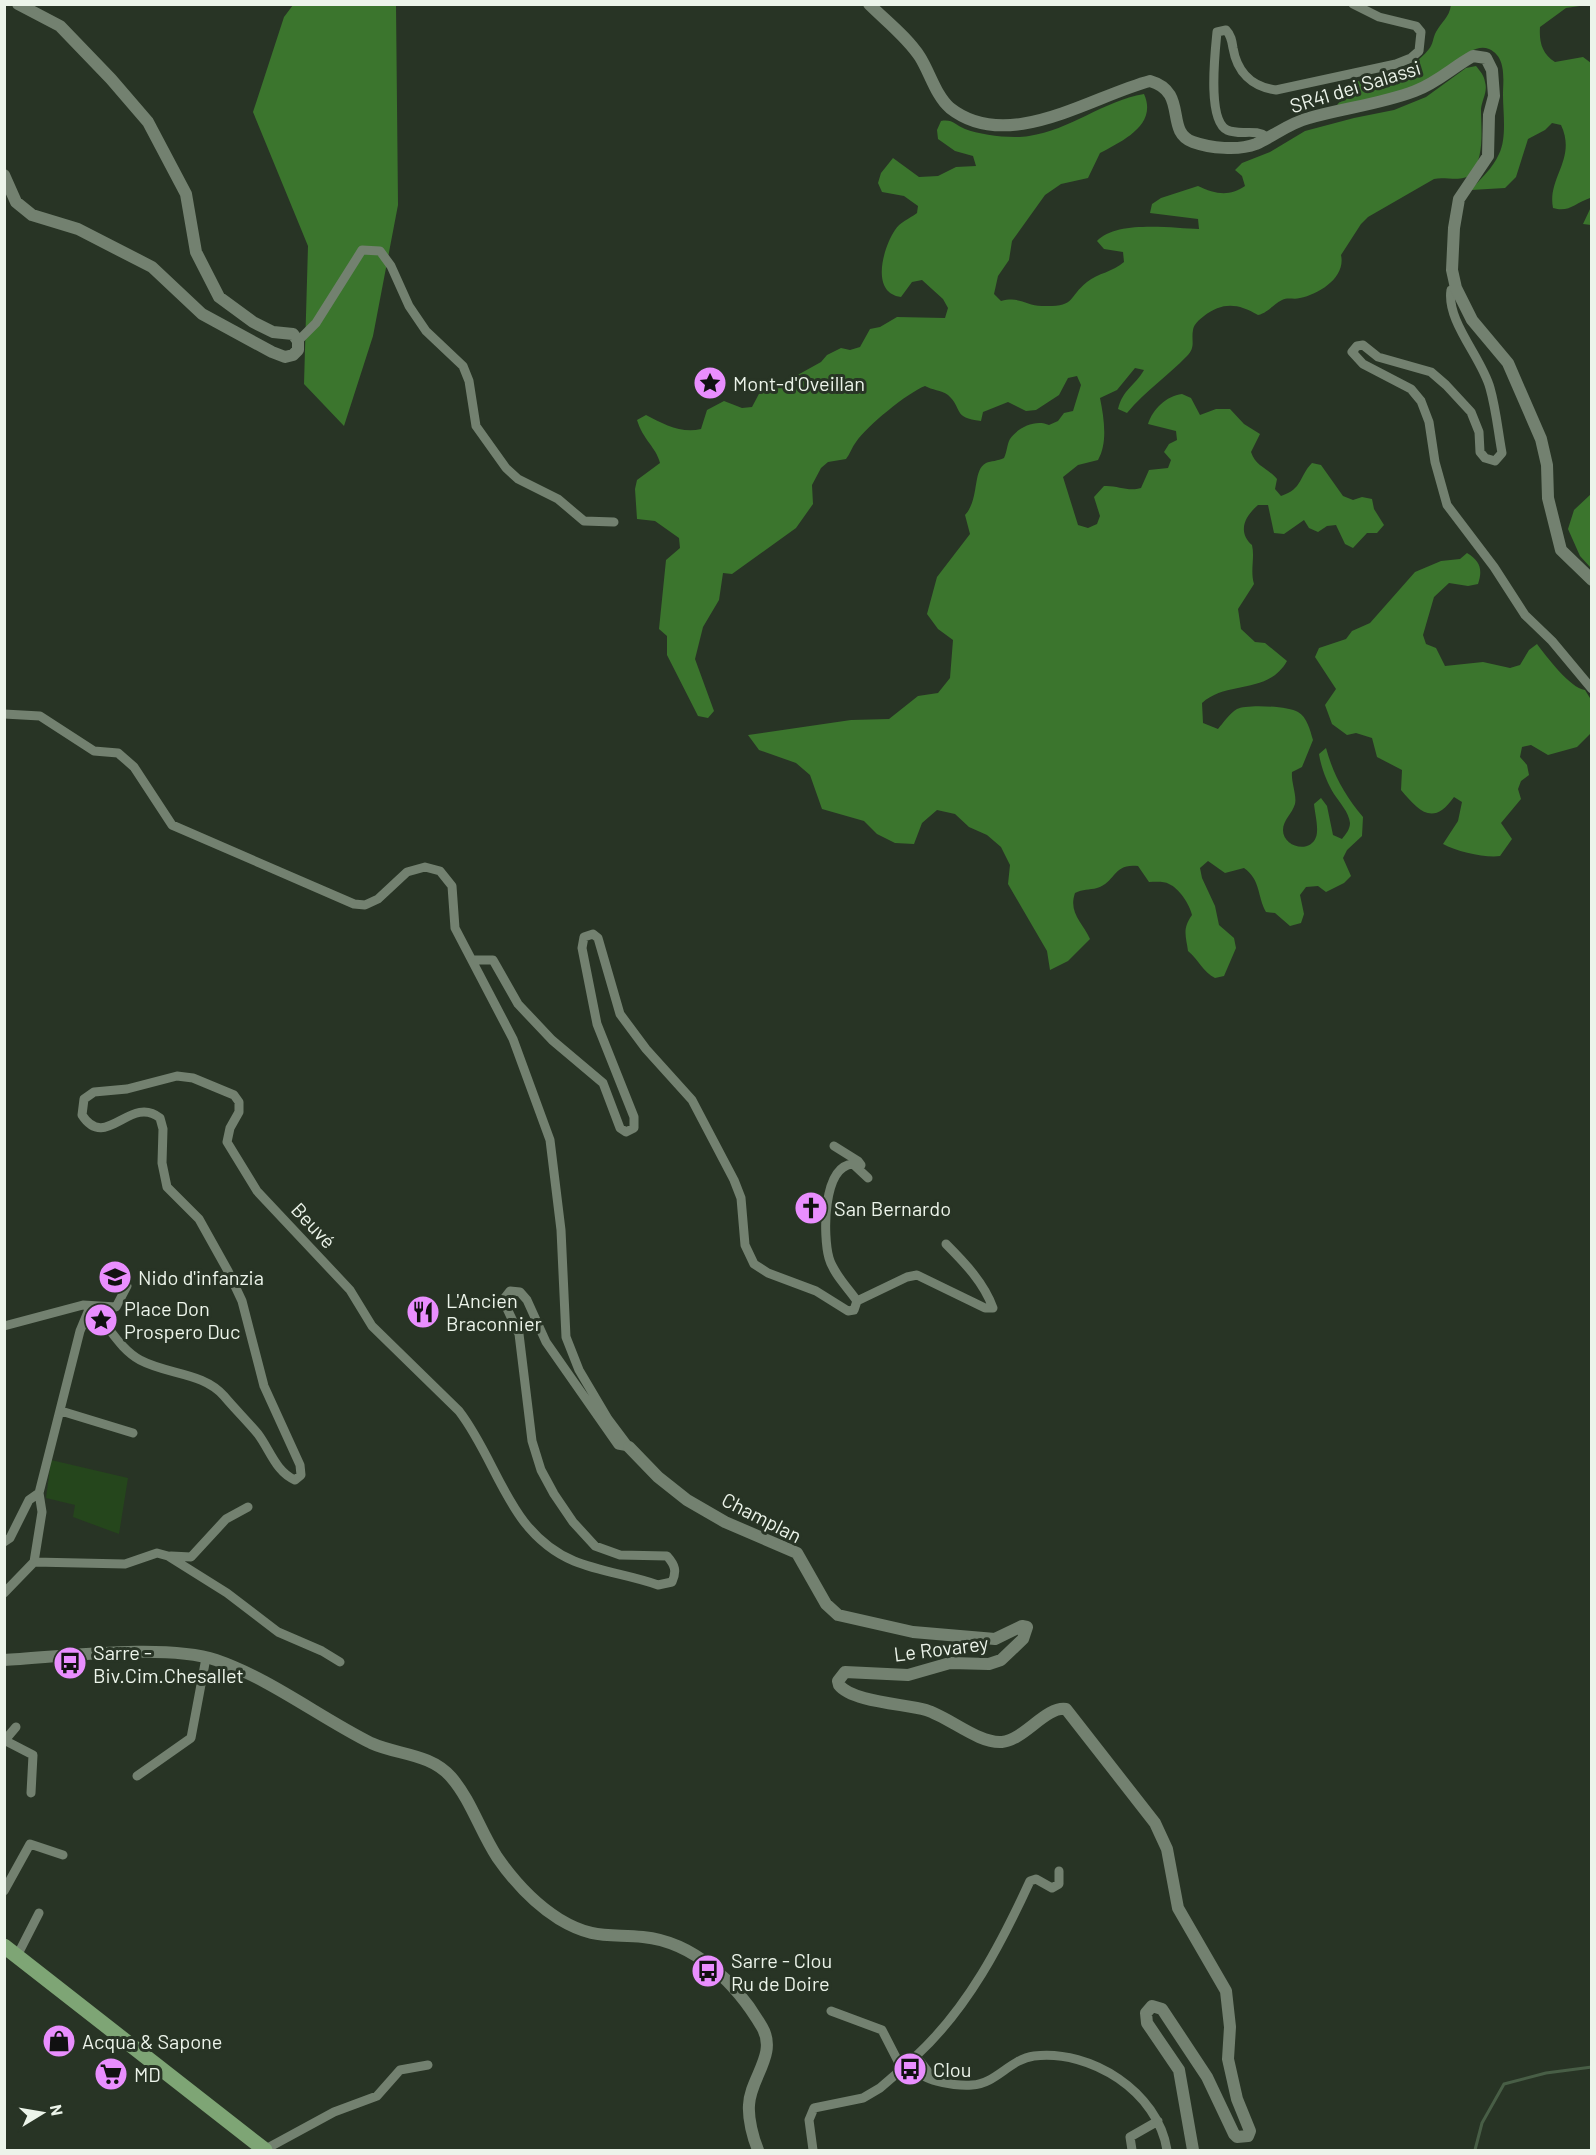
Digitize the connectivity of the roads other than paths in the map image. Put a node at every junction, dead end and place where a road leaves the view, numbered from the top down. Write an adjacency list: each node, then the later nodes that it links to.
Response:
1 (18, 4): 7 (street)
2 (869, 4): 4 (street, SR41 dei Salassi)
3 (1353, 4): 4 (street)
4 (1267, 137): 6 (street, SR41 dei Salassi)
5 (4, 176): 7 (street)
6 (1456, 288): 9 (street, SR41 dei Salassi); 10 (street)
7 (298, 341): 8 (street)
8 (614, 522)
9 (1592, 580)
10 (1592, 689)
11 (4, 714): 12 (street)
12 (474, 960): 16 (street); 21 (street)
13 (834, 1146): 16 (street)
14 (946, 1244): 16 (street)
15 (127, 1286): 17 (street)
16 (856, 1301)
17 (90, 1307): 18 (street); 19 (street); 21 (street, Beuvé)
18 (4, 1326)
19 (61, 1411): 20 (street); 22 (street)
20 (133, 1433)
21 (629, 1447): 28 (street, Champlan)
22 (39, 1493): 24 (street); 26 (street)
23 (248, 1507): 25 (street)
24 (4, 1542)
25 (168, 1556): 26 (street); 31 (street)
26 (34, 1562): 27 (street)
27 (4, 1593)
28 (870, 1623): 52 (street, Le Rovarey)
29 (206, 1658): 30 (street); 34 (street); 48 (street)
30 (4, 1660)
31 (339, 1662)
32 (16, 1727): 33 (street)
33 (5, 1740): 35 (street)
34 (137, 1776)
35 (31, 1793)
36 (63, 1855): 38 (street)
37 (1059, 1871): 45 (street)
38 (4, 1891)
39 (39, 1913): 41 (street)
40 (4, 1946): 41 (main road)
41 (17, 1956): 47 (main road)
42 (831, 2011): 44 (street)
43 (428, 2065): 47 (street)
44 (902, 2068): 45 (street); 49 (street)
45 (935, 2081): 46 (street)
46 (1158, 2121): 50 (street); 51 (street)
47 (264, 2150)
48 (758, 2151)
49 (813, 2151)
50 (1132, 2151)
51 (1167, 2151)
52 (1193, 2151)

